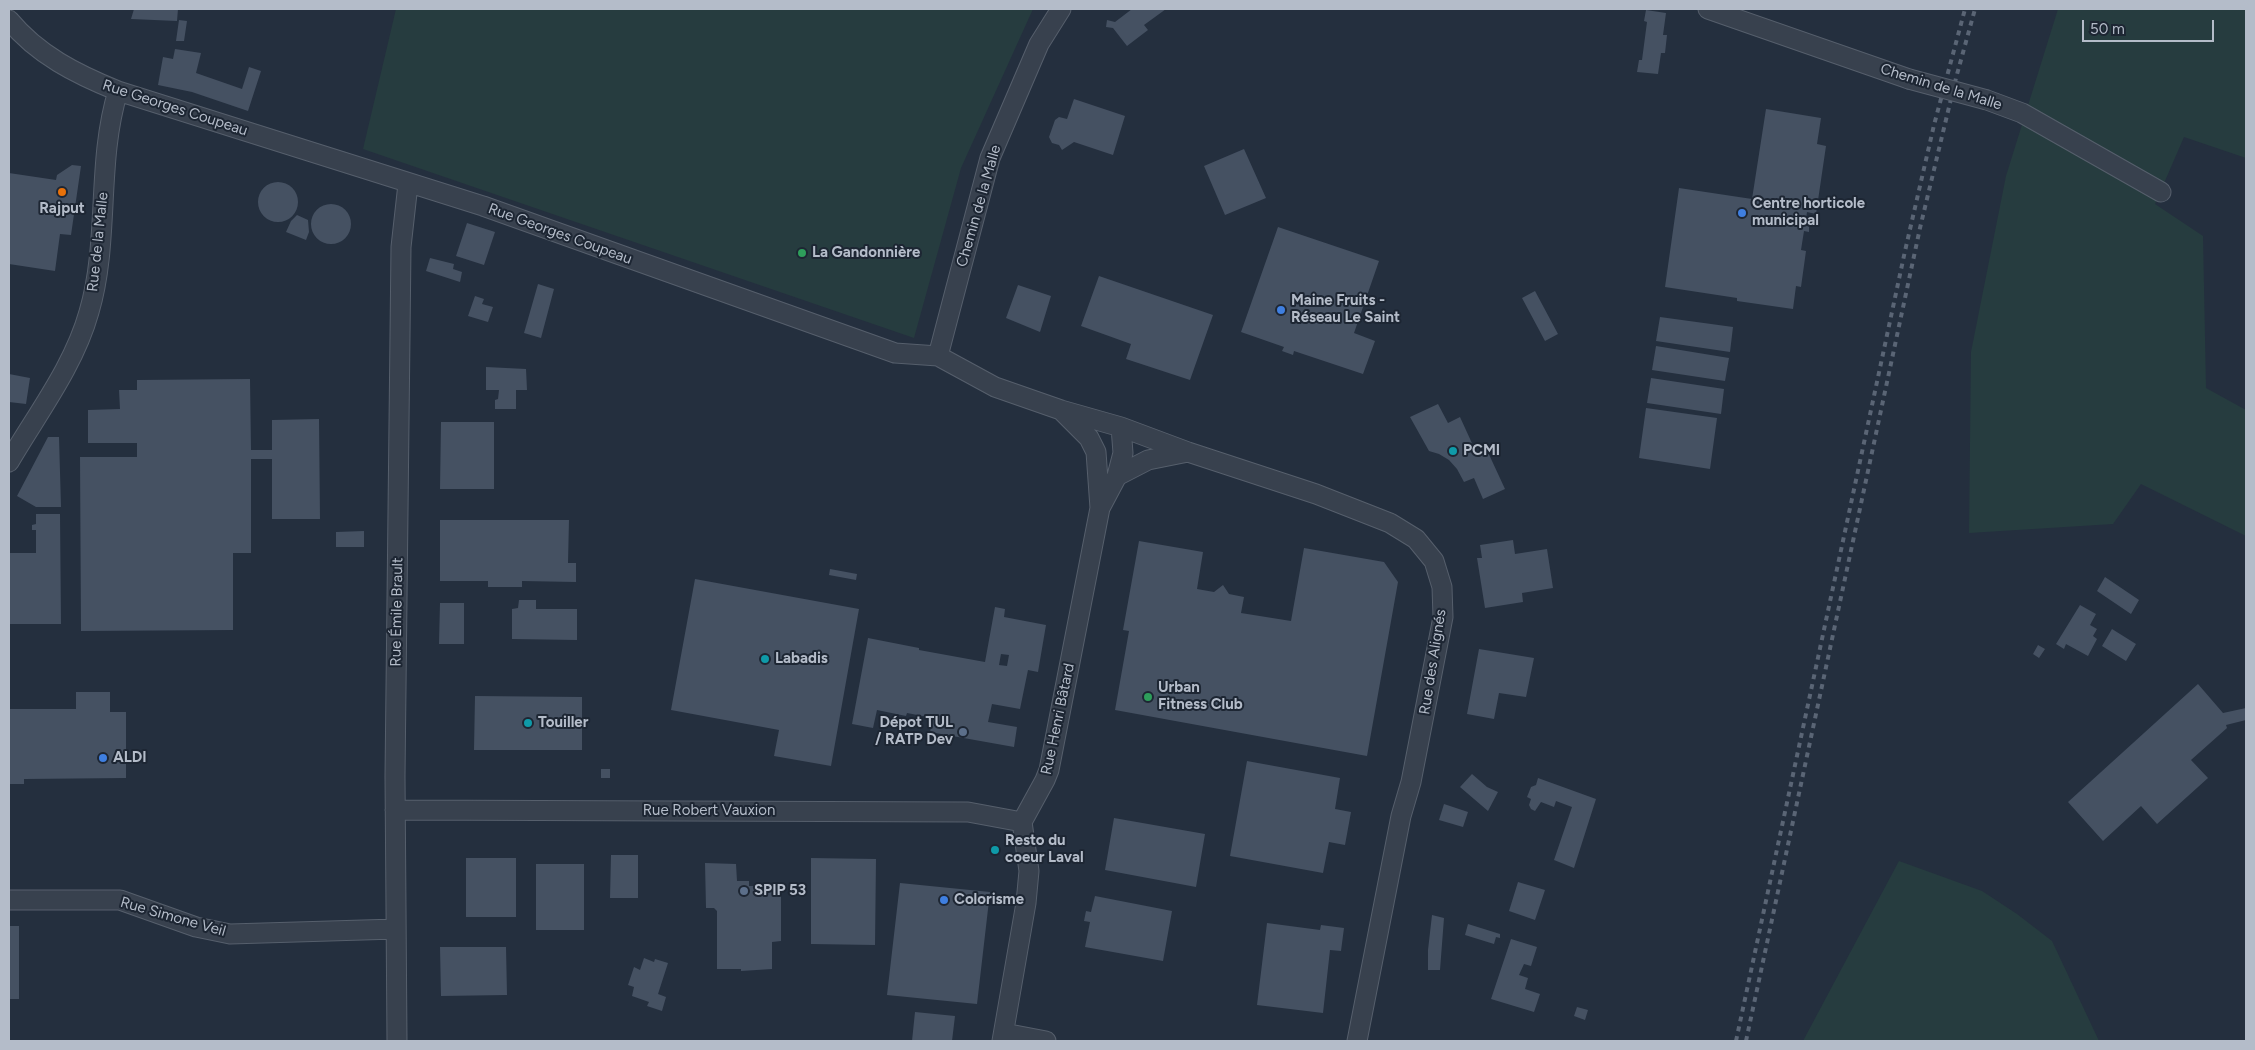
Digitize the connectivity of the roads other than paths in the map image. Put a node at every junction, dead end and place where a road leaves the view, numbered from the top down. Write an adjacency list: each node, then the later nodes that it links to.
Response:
1 (1061, 9): 7 (street, Chemin de la Malle)
2 (1708, 9): 6 (street, Chemin de la Malle, bridge)
3 (9, 20): 4 (street, Rue Georges Coupeau)
4 (118, 91): 5 (street, Rue Georges Coupeau); 14 (street, Rue de la Malle)
5 (408, 184): 7 (street, Rue Georges Coupeau); 17 (street, Rue Émile Brault)
6 (2161, 192)
7 (938, 356): 8 (street, Rue Georges Coupeau)
8 (1061, 410): 9 (street, Rue Georges Coupeau); 10 (street)
9 (1121, 427): 11 (street, Rue des Alignés); 12 (street, Rue Henri Bâtard)
10 (1089, 438): 12 (street); 16 (street)
11 (1188, 452): 13 (street); 24 (street, Rue des Alignés)
12 (1124, 453): 13 (street); 15 (street, Rue Henri Bâtard)
13 (1148, 460): 15 (street)
14 (9, 462)
15 (1117, 476): 16 (street, Rue Henri Bâtard)
16 (1100, 508): 18 (street, Rue Henri Bâtard)
17 (396, 810): 18 (street, Rue Robert Vauxion); 20 (street, Rue Émile Brault)
18 (1022, 822): 21 (street)
19 (9, 900): 20 (street, Rue Simone Veil)
20 (396, 929): 22 (street, Rue Émile Brault)
21 (1003, 1037): 23 (street)
22 (397, 1041)
23 (1046, 1041)
24 (1357, 1041)

